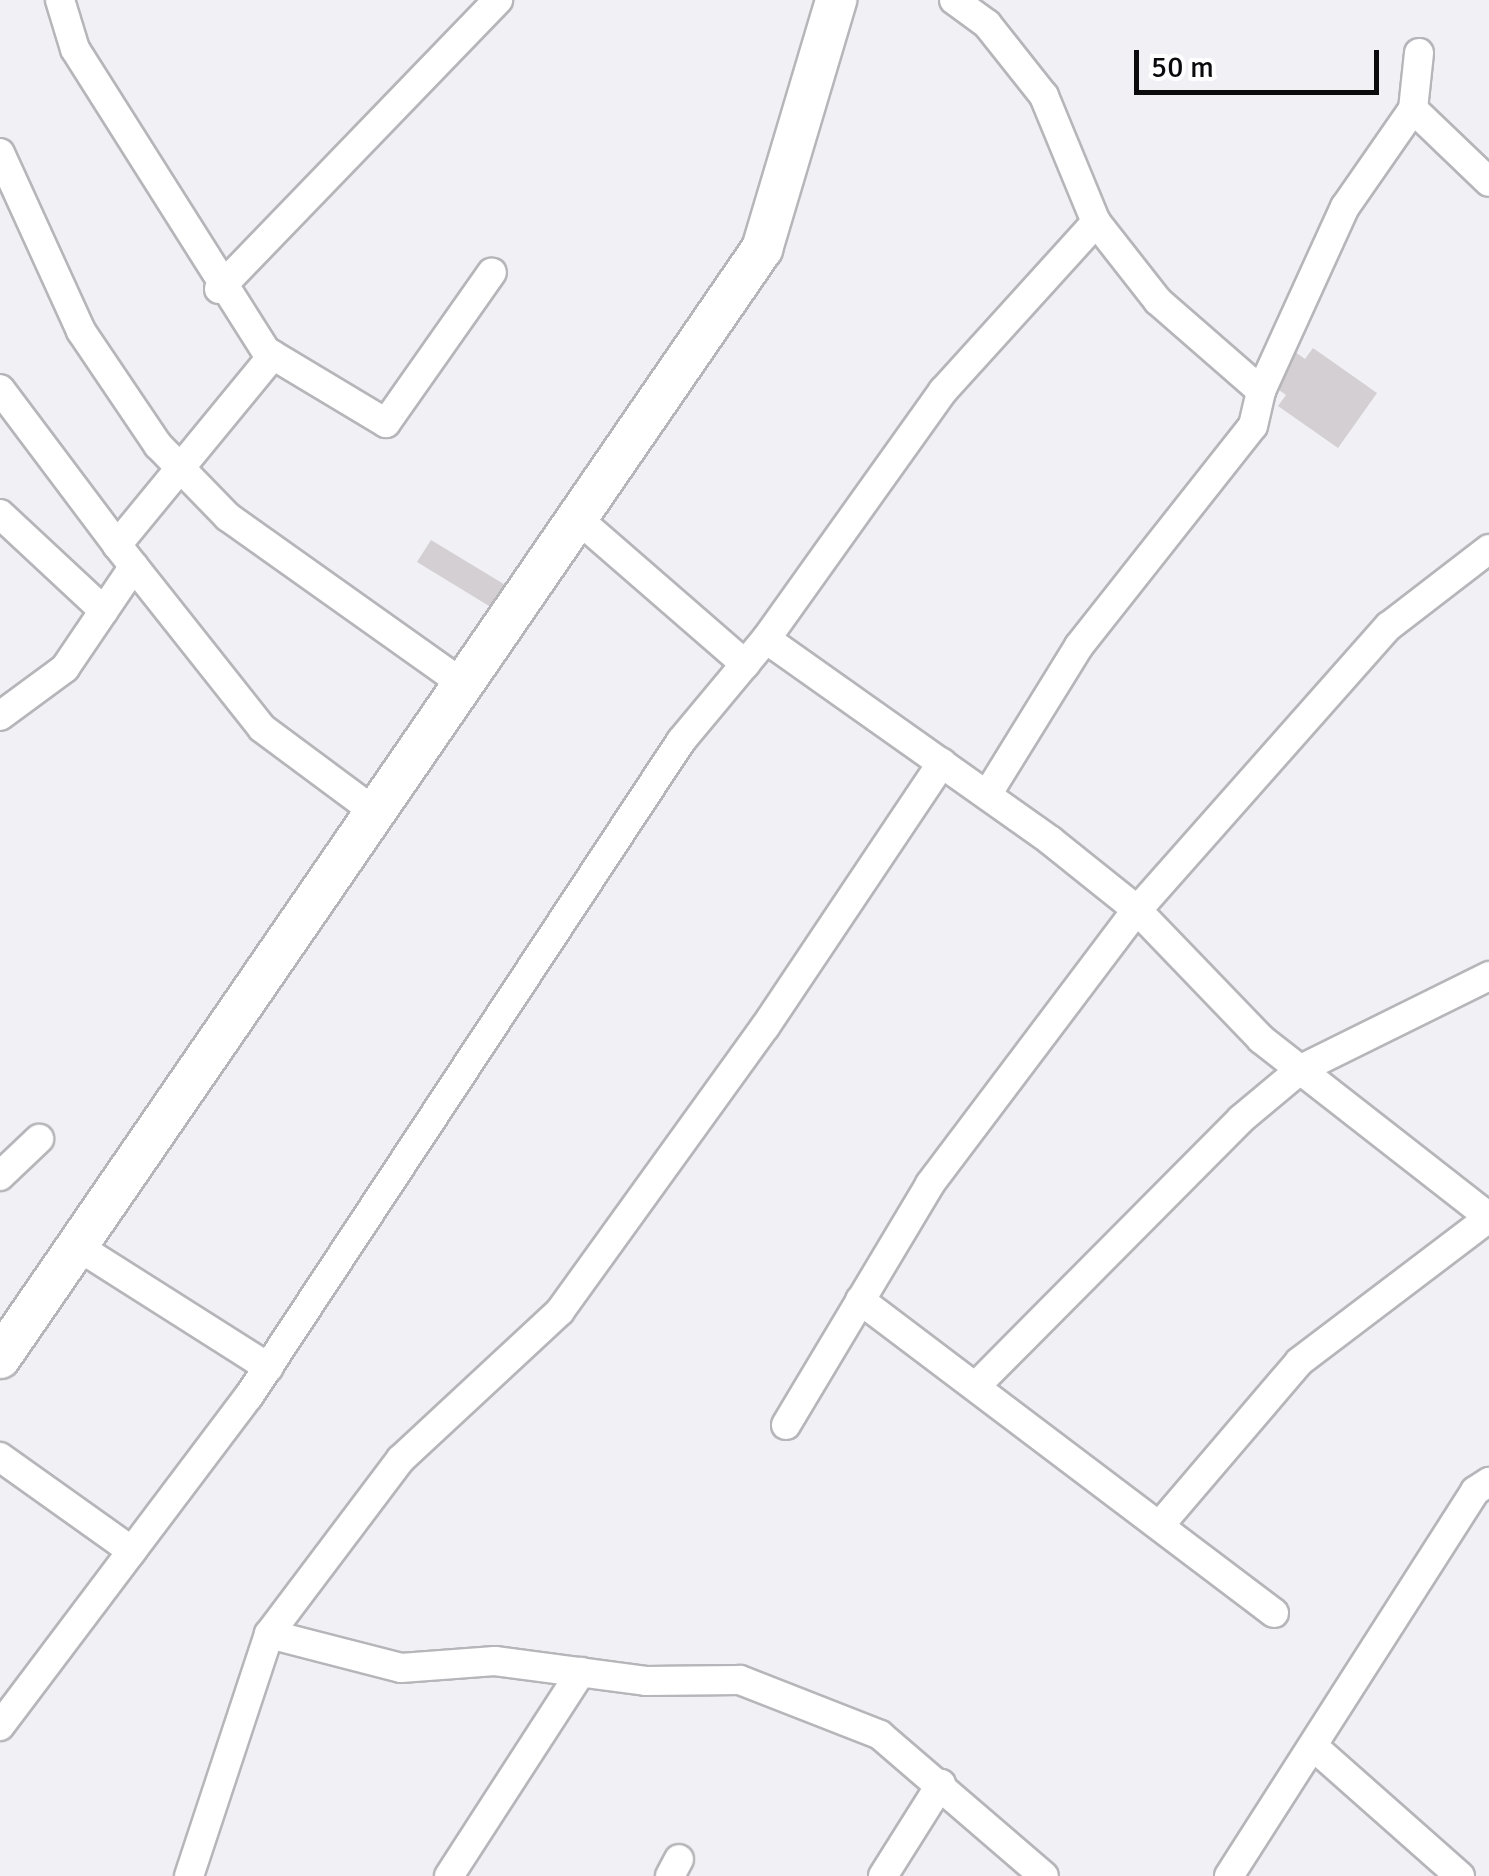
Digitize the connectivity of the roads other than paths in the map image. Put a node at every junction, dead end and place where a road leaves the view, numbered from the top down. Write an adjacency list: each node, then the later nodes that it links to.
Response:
1 (60, 0): 11 (street)
2 (498, 0): 11 (street)
3 (836, 0): 17 (street)
4 (954, 0): 9 (street)
5 (1419, 53): 6 (street)
6 (1413, 109): 8 (street); 14 (street)
7 (0, 153): 15 (street)
8 (1489, 182)
9 (1096, 222): 14 (street); 21 (street)
10 (492, 272): 12 (street)
11 (219, 288): 12 (street)
12 (273, 356): 15 (street)
13 (0, 388): 19 (street)
14 (1260, 391): 26 (street)
15 (182, 470): 19 (street); 23 (street)
16 (0, 514): 20 (street)
17 (577, 518): 22 (street); 23 (street)
18 (1489, 549): 28 (street)
19 (126, 555): 20 (street); 27 (street)
20 (104, 611): 24 (street)
21 (766, 639): 22 (street); 25 (street)
22 (746, 664): 37 (street)
23 (463, 684): 27 (street)
24 (0, 716)
25 (942, 763): 26 (street); 45 (street)
26 (987, 795): 28 (street)
27 (375, 812): 34 (street)
28 (1137, 910): 30 (street); 35 (street)
29 (1489, 976): 30 (street)
30 (1300, 1070): 33 (street); 38 (street)
31 (39, 1139): 32 (street)
32 (0, 1176)
33 (1489, 1217): 42 (street)
34 (77, 1246): 36 (street); 37 (street)
35 (860, 1300): 38 (street); 39 (street)
36 (0, 1358)
37 (268, 1368): 43 (street)
38 (978, 1384): 42 (street)
39 (786, 1425)
40 (0, 1457): 43 (street)
41 (1489, 1482): 48 (street)
42 (1160, 1525): 44 (street)
43 (132, 1552): 47 (street)
44 (1274, 1613)
45 (269, 1634): 46 (street); 50 (street)
46 (581, 1672): 49 (street); 51 (street)
47 (0, 1726)
48 (1314, 1747): 54 (street); 55 (street)
49 (941, 1784): 52 (street); 53 (street)
50 (189, 1876)
51 (449, 1876)
52 (883, 1876)
53 (1044, 1876)
54 (1229, 1876)
55 (1460, 1876)

